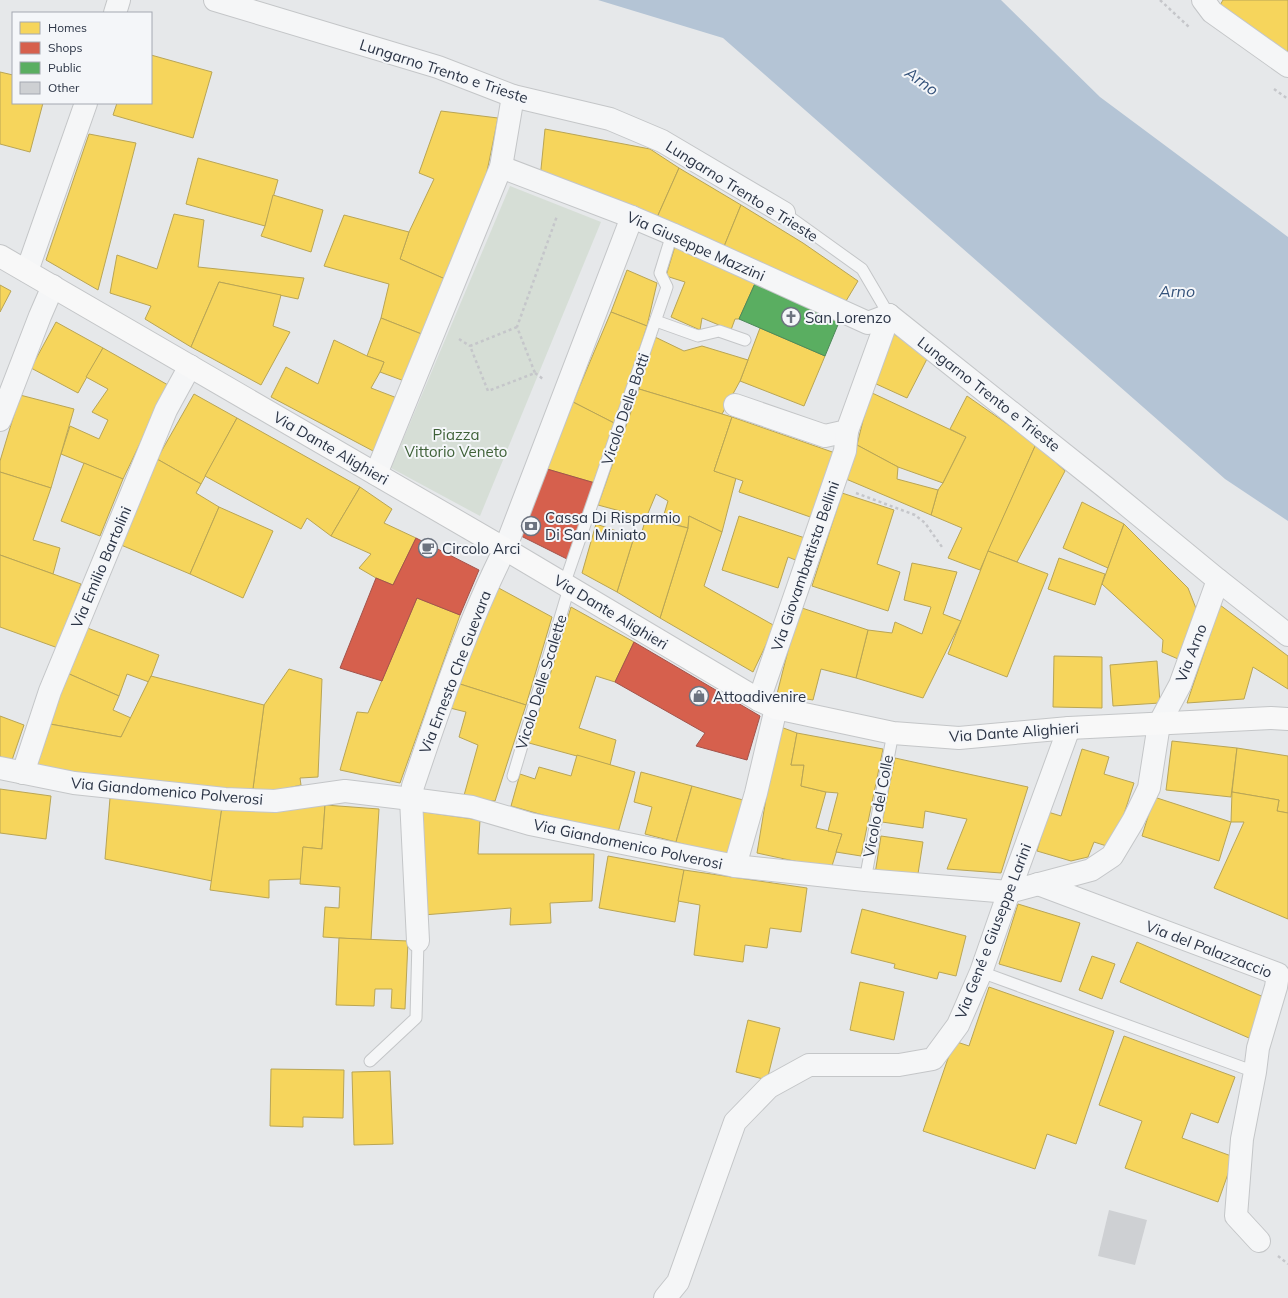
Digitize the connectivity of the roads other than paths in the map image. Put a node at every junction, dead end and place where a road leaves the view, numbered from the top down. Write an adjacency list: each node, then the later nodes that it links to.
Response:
1 (119, 0): 4 (street)
2 (215, 0): 6 (street, Lungarno Trento e Trieste)
3 (1203, 0): 5 (street)
4 (115, 12)
5 (1288, 66)
6 (513, 96): 8 (street); 9 (street, Lungarno Trento e Trieste)
7 (86, 104): 13 (street)
8 (501, 167): 10 (street, Via Giuseppe Mazzini); 22 (street)
9 (784, 213): 15 (lane, Lungarno Trento e Trieste)
10 (632, 217): 11 (street, Via Giuseppe Mazzini); 23 (street)
11 (672, 234): 15 (street, Via Giuseppe Mazzini); 16 (lane, Vicolo Delle Botti)
12 (0, 256): 13 (main road, Via Dante Alighieri)
13 (27, 271): 14 (main road, Via Dante Alighieri)
14 (53, 286): 18 (main road, Via Dante Alighieri); 20 (street)
15 (889, 315): 21 (street, Via Giovambattista Bellini); 24 (street, Lungarno Trento e Trieste)
16 (656, 321): 17 (lane); 25 (lane, Vicolo Delle Botti)
17 (745, 340)
18 (190, 366): 22 (main road, Via Dante Alighieri); 33 (street, Via Emilio Bartolini)
19 (735, 405): 21 (street)
20 (0, 420)
21 (847, 431): 27 (street, Via Giovambattista Bellini)
22 (376, 474): 23 (main road, Via Dante Alighieri)
23 (505, 549): 25 (main road, Via Dante Alighieri); 35 (street, Via Ernesto Che Guevara)
24 (1218, 580): 26 (street, Lungarno Trento e Trieste); 29 (street, Via Arno)
25 (567, 586): 27 (main road, Via Dante Alighieri); 34 (lane, Vicolo Delle Scalette)
26 (1288, 635)
27 (768, 704): 31 (main road, Via Dante Alighieri); 36 (street, Via Giovambattista Bellini)
28 (1288, 719): 29 (main road, Via Dante Alighieri)
29 (1159, 724): 30 (main road, Via Dante Alighieri); 38 (street, Via Giandomenico Polverosi)
30 (1069, 728): 31 (main road, Via Dante Alighieri); 39 (street, Via Gené e Giuseppe Larini)
31 (893, 733): 37 (lane, Vicolo del Colle)
32 (0, 768): 33 (street, Via Giandomenico Polverosi)
33 (23, 773): 35 (street, Via Giandomenico Polverosi)
34 (513, 776)
35 (411, 798): 36 (street, Via Giandomenico Polverosi); 40 (street, Via Ernesto Che Guevara)
36 (735, 866): 37 (street, Via Giandomenico Polverosi)
37 (864, 880): 39 (street, Via Giandomenico Polverosi)
38 (1038, 884): 39 (street, Via Giandomenico Polverosi); 43 (street, Via del Palazzaccio)
39 (1009, 892): 41 (street, Via Gené e Giuseppe Larini)
40 (418, 941): 42 (lane)
41 (981, 972): 43 (lane); 45 (street, Via Gené e Giuseppe Larini)
42 (370, 1061)
43 (1255, 1072): 44 (street, Via del Palazzaccio)
44 (1258, 1241)
45 (665, 1298)

